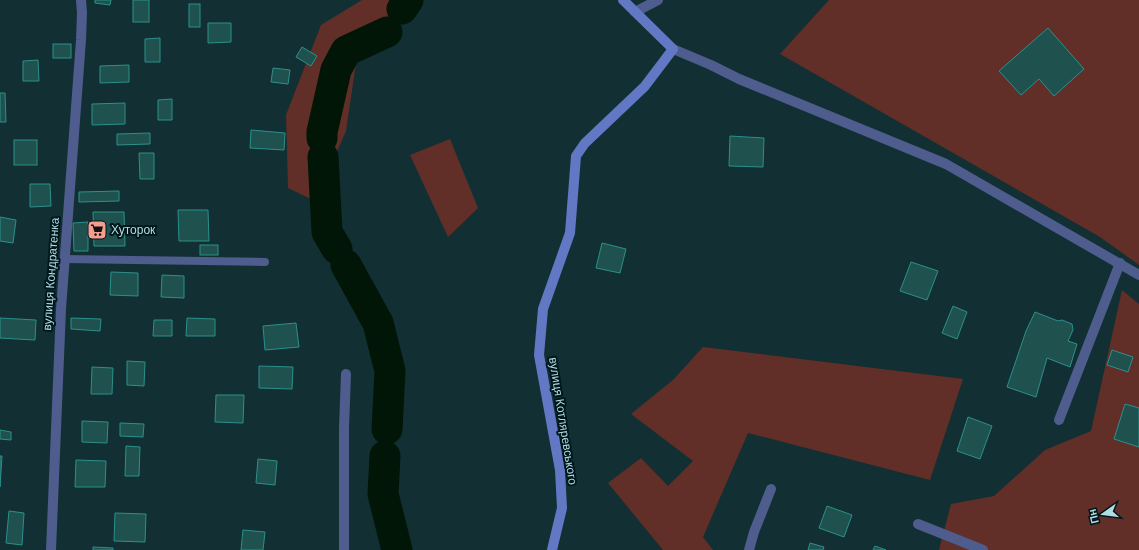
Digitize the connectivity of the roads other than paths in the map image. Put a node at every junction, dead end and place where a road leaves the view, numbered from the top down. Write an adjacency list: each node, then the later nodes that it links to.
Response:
1 (81, 0): 6 (street, вулиця Кондратенка)
2 (623, 0): 4 (street)
3 (658, 0): 4 (street)
4 (635, 12): 5 (street)
5 (673, 49): 8 (street); 16 (street, вулиця Котляревського)
6 (64, 258): 7 (lane); 14 (street, вулиця Кондратенка)
7 (265, 262)
8 (1120, 263): 9 (street); 11 (street)
9 (1139, 275)
10 (346, 374): 15 (street)
11 (1059, 420)
12 (771, 489): 17 (street)
13 (918, 524): 18 (street)
14 (51, 550)
15 (344, 550)
16 (552, 550)
17 (749, 550)
18 (983, 550)

